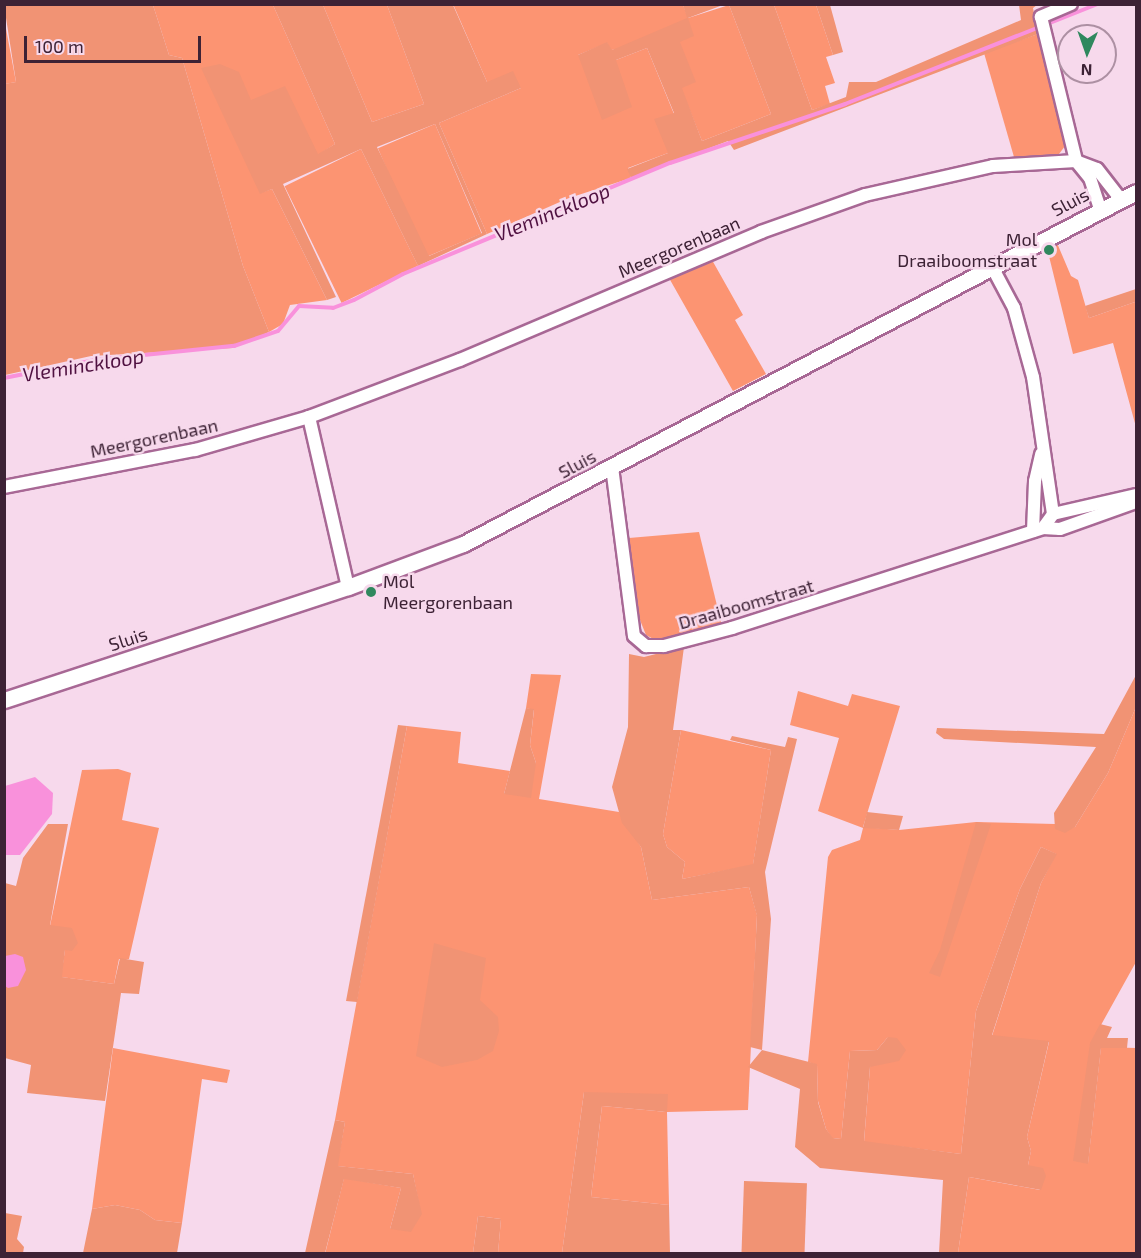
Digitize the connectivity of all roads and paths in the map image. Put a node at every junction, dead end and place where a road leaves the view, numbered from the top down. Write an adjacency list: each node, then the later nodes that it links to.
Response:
1 (1071, 4): 2 (street)
2 (1076, 161): 4 (street); 5 (street); 7 (street, Meergorenbaan)
3 (1137, 192): 4 (street, Sluis)
4 (1120, 198): 5 (street, Sluis)
5 (1100, 208): 6 (street, Sluis)
6 (991, 265): 8 (street); 9 (street, Sluis)
7 (309, 417): 10 (street, Meergorenbaan); 15 (street)
8 (1041, 453): 13 (street); 14 (street)
9 (612, 467): 14 (street, Draaiboomstraat); 15 (street, Sluis)
10 (4, 487)
11 (1137, 495): 13 (street)
12 (1137, 502): 14 (street)
13 (1053, 514): 14 (street)
14 (1038, 530)
15 (348, 587): 16 (street, Sluis)
16 (4, 700)

